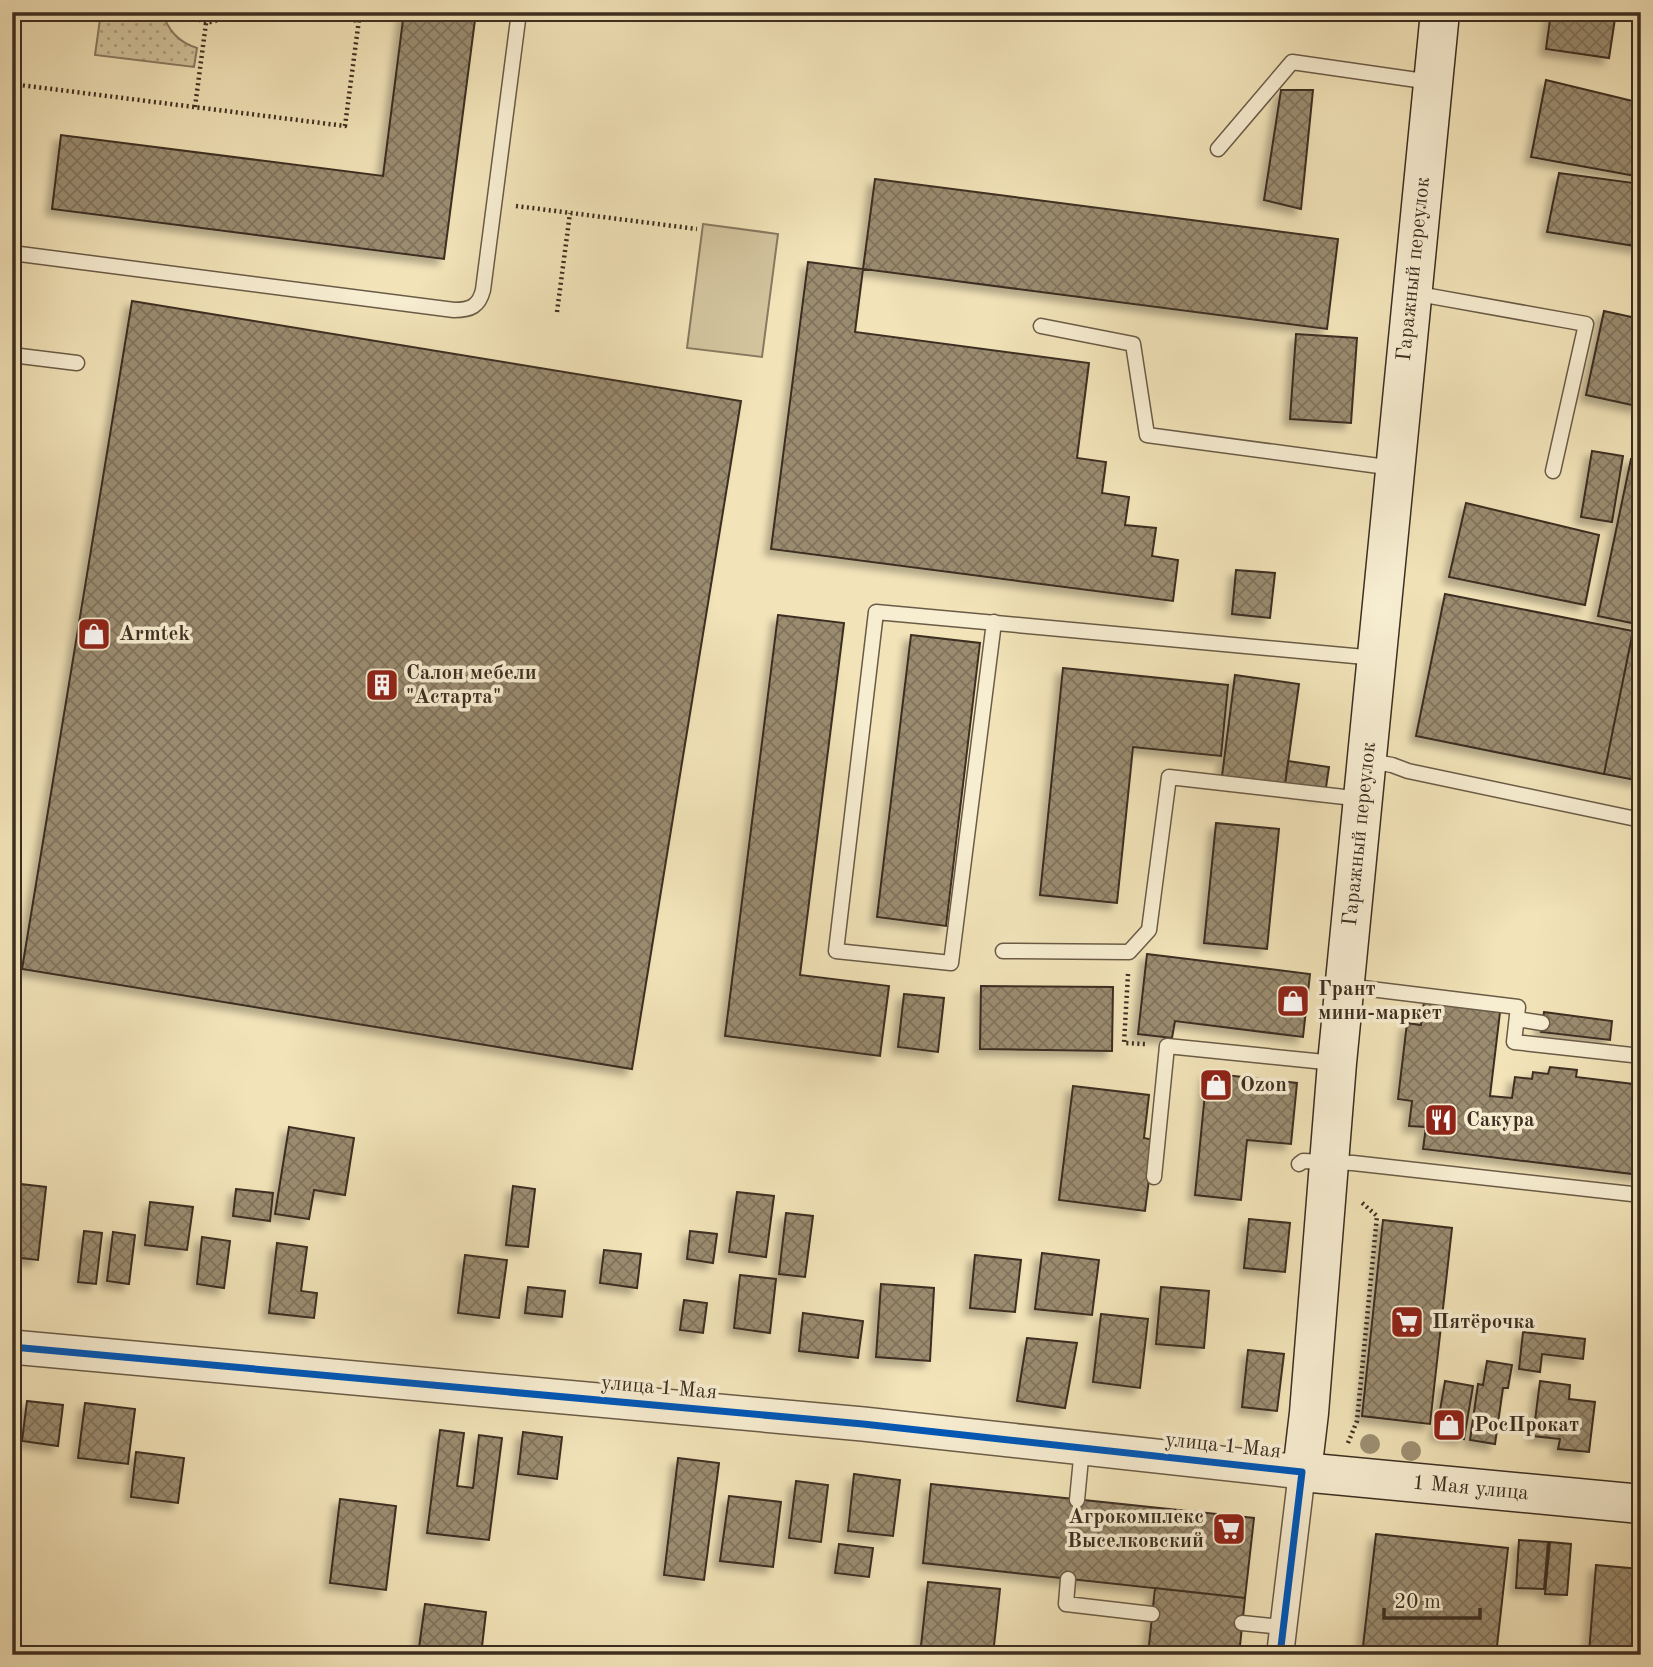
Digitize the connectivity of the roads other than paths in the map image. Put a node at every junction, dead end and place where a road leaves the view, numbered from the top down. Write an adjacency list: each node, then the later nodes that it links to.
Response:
1 (519, 12): 5 (lane)
2 (1440, 12): 3 (main road, Гаражный переулок)
3 (1432, 82): 4 (lane); 6 (main road, Гаражный переулок)
4 (1218, 149)
5 (12, 253)
6 (1411, 292): 10 (main road, Гаражный переулок); 11 (lane)
7 (1041, 326): 10 (lane)
8 (12, 355): 9 (lane)
9 (77, 363)
10 (1395, 468): 13 (main road, Гаражный переулок)
11 (1553, 471)
12 (994, 622): 12 (lane); 13 (lane)
13 (1378, 658): 14 (main road, Гаражный переулок)
14 (1367, 761): 15 (main road, Гаражный переулок); 16 (lane)
15 (1363, 799): 17 (lane); 18 (main road, Гаражный переулок)
16 (1641, 820)
17 (1003, 951)
18 (1345, 986): 19 (lane); 22 (main road, Гаражный переулок)
19 (1517, 1019): 20 (lane); 21 (lane)
20 (1542, 1023)
21 (1641, 1056)
22 (1337, 1063): 23 (main road, Гаражный переулок); 24 (lane)
23 (1326, 1163): 25 (lane); 28 (main road, Гаражный переулок)
24 (1154, 1177)
25 (1641, 1195)
26 (12, 1347): 27 (street, улица 1 Мая)
27 (1082, 1448): 28 (street, улица 1 Мая); 29 (lane)
28 (1314, 1473): 30 (main road, 1 Мая улица); 34 (street, Гаражный переулок)
29 (1077, 1500)
30 (1641, 1504)
31 (1068, 1579): 32 (lane)
32 (1153, 1614)
33 (1242, 1623): 34 (lane)
34 (1283, 1627): 35 (street, Гаражный переулок)
35 (1280, 1655)

